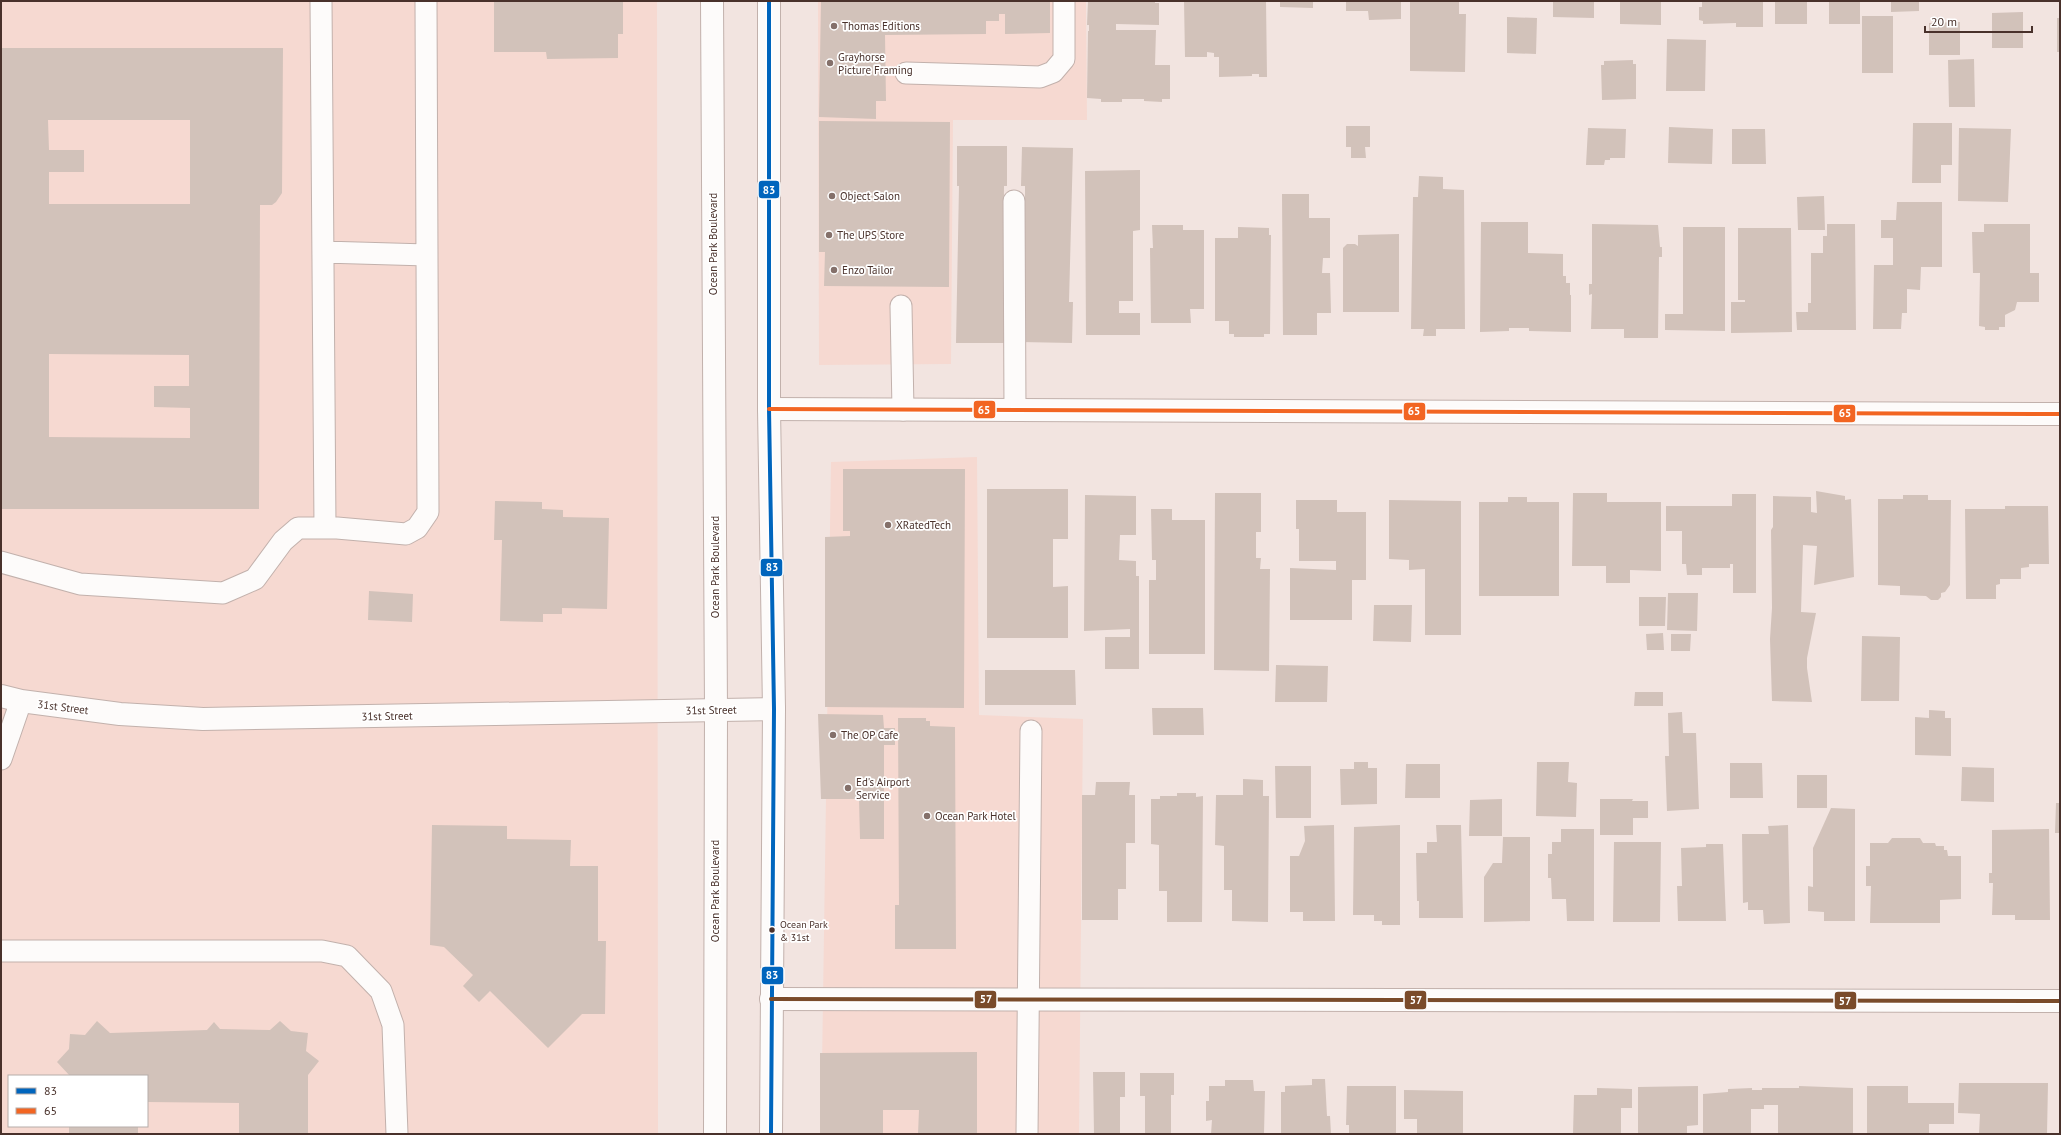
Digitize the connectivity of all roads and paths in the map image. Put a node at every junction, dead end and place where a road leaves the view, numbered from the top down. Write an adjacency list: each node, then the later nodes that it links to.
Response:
1 (321, 1): 8 (lane)
2 (426, 1): 9 (lane)
3 (712, 1): 19 (street, Ocean Park Boulevard)
4 (769, 1): 11 (street)
5 (1064, 1): 6 (lane)
6 (906, 74)
7 (1014, 201): 13 (lane)
8 (322, 252): 9 (lane); 15 (lane)
9 (427, 255): 15 (lane)
10 (901, 306): 12 (lane)
11 (769, 409): 12 (street); 18 (street)
12 (903, 410): 13 (street)
13 (1015, 410): 14 (street)
14 (2060, 414)
15 (325, 528): 16 (lane)
16 (1, 562)
17 (11, 698): 19 (street, 31st Street); 21 (lane)
18 (774, 709): 19 (street, 31st Street); 23 (street)
19 (716, 710): 27 (street, Ocean Park Boulevard)
20 (1031, 731): 24 (lane)
21 (1, 759)
22 (1, 951): 26 (lane)
23 (771, 999): 24 (street); 28 (street)
24 (1030, 1000): 25 (street); 29 (lane)
25 (2060, 1001)
26 (397, 1134)
27 (715, 1134)
28 (771, 1134)
29 (1027, 1134)

